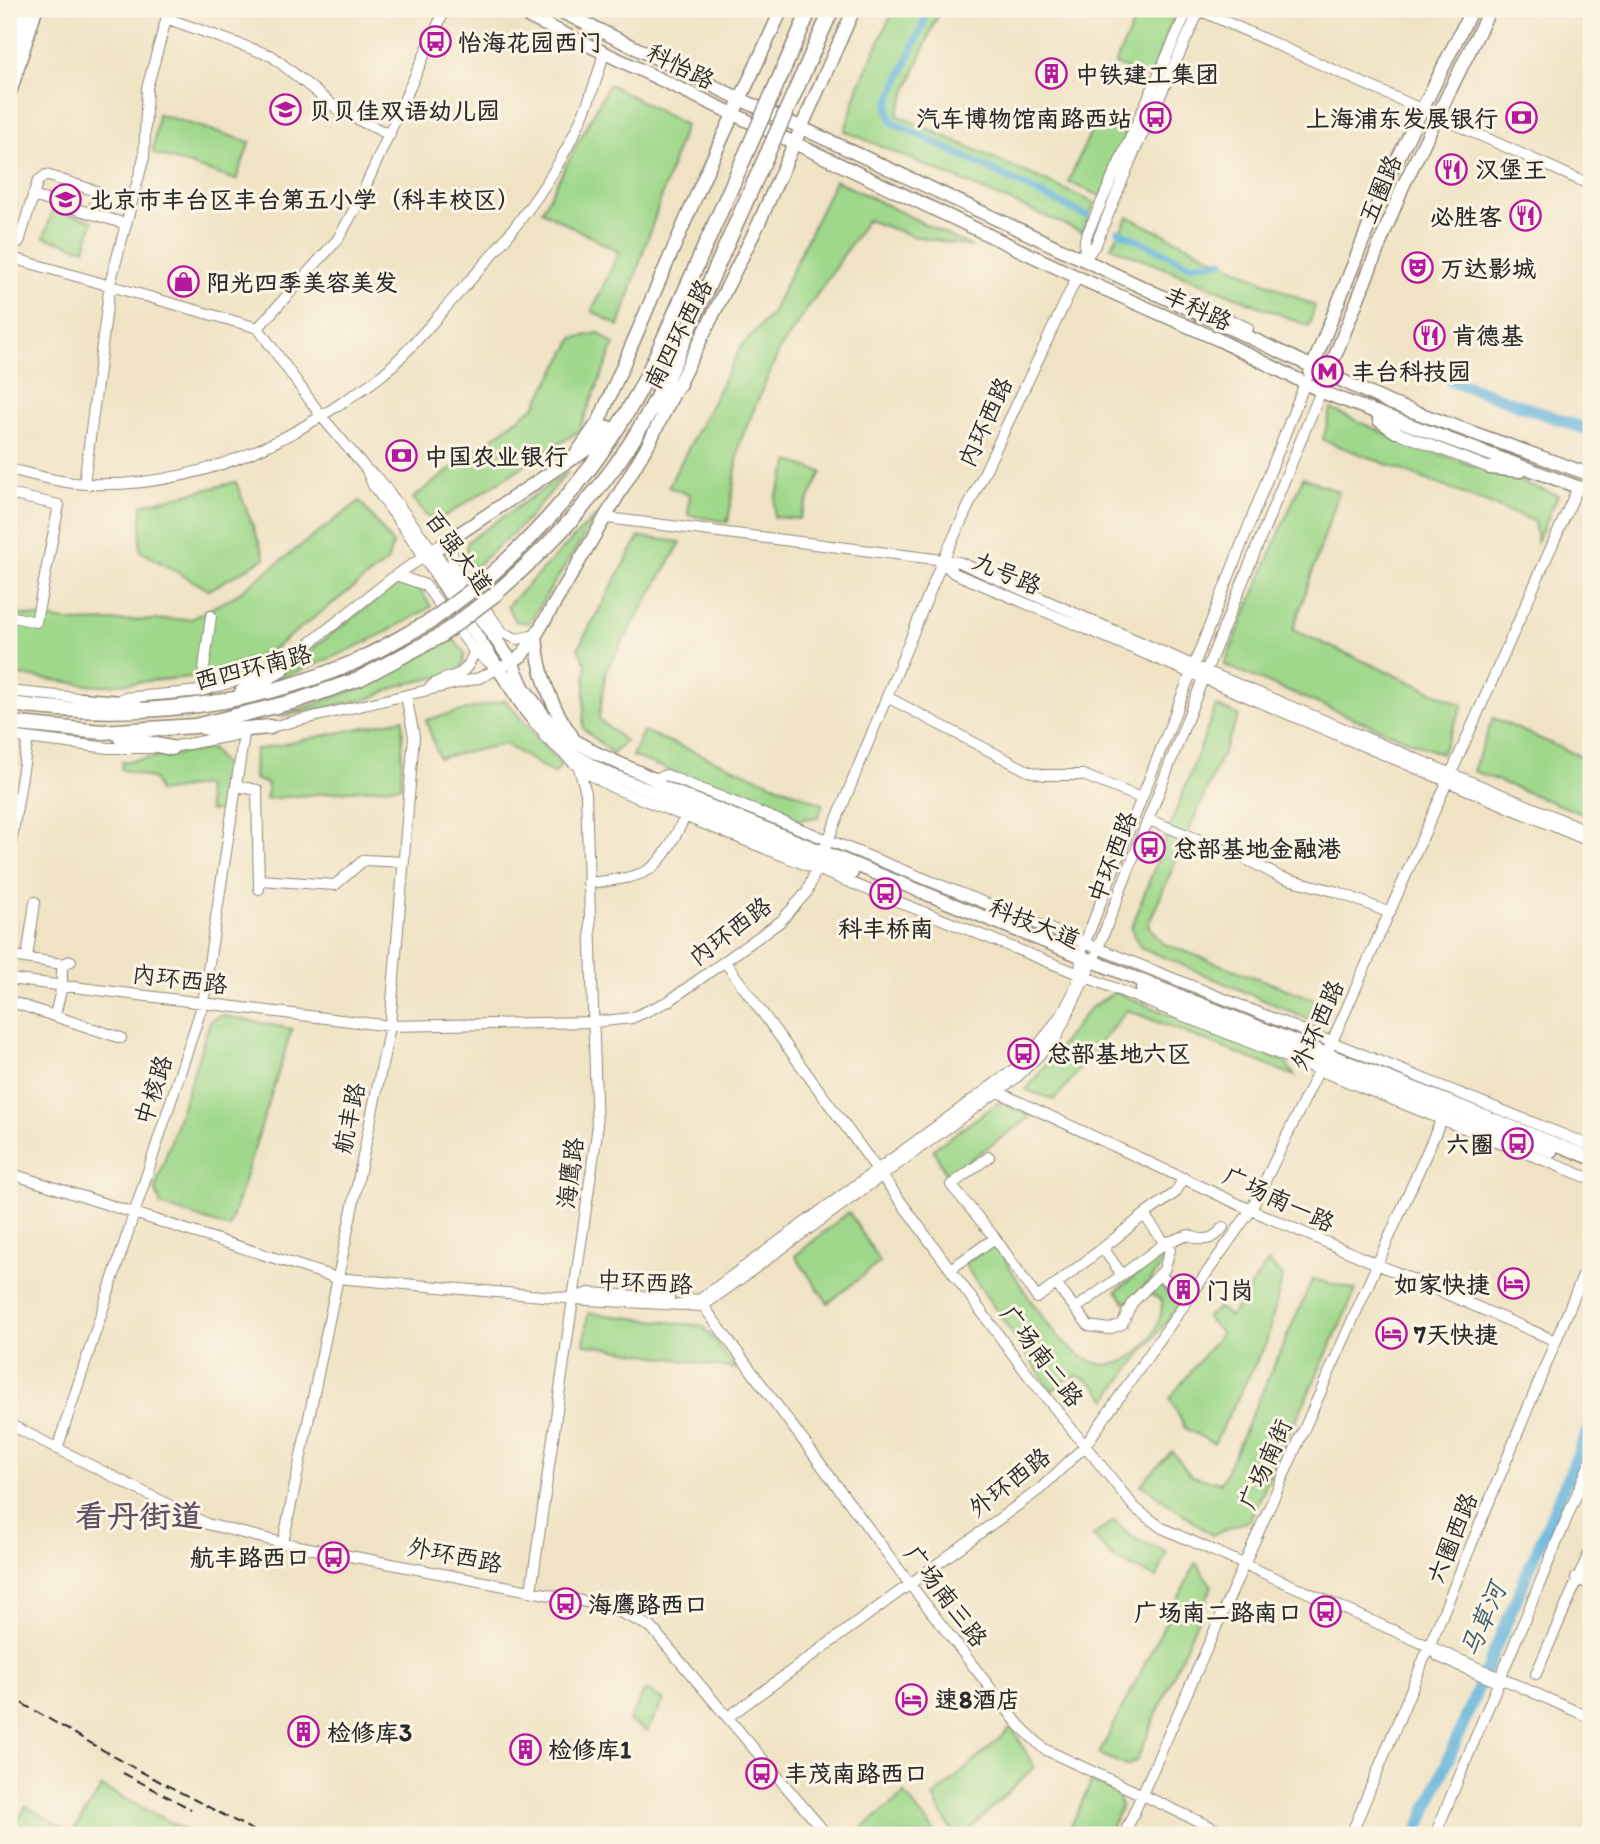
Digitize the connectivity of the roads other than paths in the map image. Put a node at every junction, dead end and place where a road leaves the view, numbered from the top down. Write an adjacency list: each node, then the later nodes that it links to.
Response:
1 (24, 9): 15 (main road)
2 (36, 9): 16 (main road)
3 (445, 9): 22 (street)
4 (512, 9): 14 (main road, 科怡路)
5 (556, 9): 17 (main road, 科怡路)
6 (782, 9): 17 (main road, 南四环西路)
7 (810, 9): 45 (highway, bridge)
8 (832, 9): 48 (highway, 南四环西路, bridge)
9 (854, 9): 21 (main road, 南四环西路)
10 (1196, 9): 18 (street); 32 (street)
11 (1472, 9): 18 (main road, 五圈路)
12 (1490, 9): 20 (main road, 五圈路)
13 (168, 13): 22 (street); 29 (street)
14 (604, 52): 19 (main road, 科怡路); 47 (street)
15 (9, 60)
16 (9, 96)
17 (740, 99): 19 (main road, 南四环西路); 21 (main road, 科怡路)
18 (1421, 108): 20 (street); 40 (main road, 五圈路)
19 (733, 114): 23 (main road, 科怡路); 50 (main road, 南四环西路)
20 (1436, 115): 26 (street); 41 (main road, 五圈路)
21 (802, 128): 23 (main road, 南四环西路); 32 (main road, 丰科路)
22 (390, 135): 37 (street)
23 (794, 143): 33 (main road, 丰科路); 43 (main road, 南四环西路)
24 (9, 148): 25 (street)
25 (9, 156)
26 (1591, 185)
27 (33, 195): 28 (street); 28 (street); 30 (street)
28 (92, 213): 29 (street)
29 (126, 224): 34 (street)
30 (9, 239)
31 (9, 257): 34 (street)
32 (1084, 260): 35 (main road, 丰科路)
33 (1077, 277): 42 (main road, 丰科路); 62 (street, 内环西路)
34 (110, 284): 37 (street); 55 (street)
35 (1149, 291): 36 (main road); 39 (main road, 丰科路)
36 (1186, 299): 38 (street, 丰科路)
37 (258, 328): 47 (street, 百强大道)
38 (1248, 328): 39 (main road)
39 (1279, 352): 40 (main road, 丰科路)
40 (1312, 368): 41 (main road, 丰科路); 42 (main road, 五圈路)
41 (1328, 375): 44 (main road, 五圈路); 54 (main road, 丰科路)
42 (1305, 383): 44 (main road, 丰科路); 71 (street, 中环西路)
43 (678, 384): 48 (highway); 59 (main road, 南四环西路)
44 (1321, 391): 46 (main road, 丰科路); 72 (street, 中环西路)
45 (638, 393): 50 (highway); 79 (highway, 西四环南路, bridge)
46 (1364, 410): 49 (main road); 53 (main road, 丰科路)
47 (322, 416): 55 (street); 61 (street, 百强大道)
48 (639, 430): 67 (highway, 南四环西路, bridge)
49 (1396, 432): 51 (street)
50 (574, 457): 60 (main road, 南四环西路)
51 (1490, 468): 53 (main road)
52 (9, 470): 55 (street)
53 (1539, 474): 56 (main road, 丰科路)
54 (1591, 475)
55 (84, 484)
56 (1578, 487): 57 (main road, 丰科路); 92 (street, 外环西路)
57 (1591, 492)
58 (9, 494): 64 (street)
59 (607, 518): 62 (street, 九号路); 66 (main road, 南四环西路)
60 (451, 538): 61 (main road, 南四环西路); 66 (street)
61 (429, 554): 63 (street, 西四环南路); 70 (main road, 百强大道)
62 (942, 562): 71 (street, 九号路); 77 (street, 内环西路)
63 (396, 575): 68 (street); 69 (street, 西四环南路)
64 (9, 616)
65 (211, 616): 75 (street)
66 (536, 635): 70 (main road, 南四环西路); 89 (main road)
67 (440, 636): 83 (highway, 西四环南路)
68 (474, 651): 70 (street); 73 (street)
69 (295, 655): 75 (street, 西四环南路); 79 (highway)
70 (506, 665): 73 (street); 89 (main road, 科技大道); 91 (main road, 科技大道)
71 (1191, 669): 72 (street, 九号路); 94 (street, 中环西路)
72 (1205, 676): 92 (street, 九号路); 96 (street, 中环西路)
73 (427, 690): 76 (street)
74 (9, 691): 78 (street, 西四环南路)
75 (201, 691): 78 (street, 西四环南路)
76 (406, 696): 84 (street); 101 (street, 航丰路)
77 (887, 697): 94 (street); 100 (street, 内环西路)
78 (81, 700): 81 (highway)
79 (223, 703): 81 (highway, 西四环南路)
80 (9, 704): 81 (highway, 西四环南路)
81 (185, 708)
82 (9, 723): 85 (highway, 西四环南路)
83 (195, 726): 84 (highway); 85 (highway, 西四环南路)
84 (270, 727): 86 (street)
85 (102, 733): 90 (highway)
86 (244, 734): 90 (street); 93 (street, 中核路)
87 (9, 736): 88 (street)
88 (29, 740): 90 (street); 99 (street)
89 (576, 742): 100 (main road, 科技大道)
90 (170, 748)
91 (578, 763): 95 (main road, 科技大道); 102 (street, 海鹰路)
92 (1451, 778): 97 (street, 九号路); 98 (street, 九号路); 104 (street, 外环西路)
93 (236, 786): 101 (street); 112 (street, 中核路)
94 (1141, 798): 108 (street, 中环西路)
95 (688, 812): 100 (main road, 科技大道); 102 (street)
96 (1149, 820): 104 (street); 108 (street, 中环西路)
97 (1591, 832)
98 (1591, 842)
99 (9, 856)
100 (822, 856): 107 (street, 内环西路); 108 (main road, 科技大道); 108 (street)
101 (404, 862): 115 (street, 航丰路)
102 (588, 883): 114 (street, 海鹰路)
103 (35, 902): 106 (street)
104 (1391, 913): 117 (street, 外环西路)
105 (13, 956): 106 (street)
106 (27, 958): 110 (street)
107 (725, 962): 114 (street, 内环西路); 124 (street, 广场南二路)
108 (1086, 962): 117 (main road, 科技大道); 117 (street); 118 (street, 中环西路)
109 (9, 979): 110 (street, 内环西路)
110 (62, 986): 112 (street, 内环西路); 113 (street)
111 (9, 1001): 113 (street)
112 (203, 1003): 115 (street, 内环西路); 129 (street, 中核路)
113 (55, 1015): 116 (street)
114 (594, 1022): 115 (street, 内环西路); 143 (street, 海鹰路)
115 (390, 1026): 140 (street, 航丰路)
116 (121, 1038)
117 (1325, 1057): 119 (main road, 科技大道); 120 (street); 122 (main road, 科技大道); 128 (street, 外环西路)
118 (994, 1089): 124 (street, 中环西路); 126 (street, 广场南一路)
119 (1444, 1115): 123 (main road, 科技大道); 127 (street); 136 (street, 广场南街)
120 (1591, 1146)
121 (989, 1157): 132 (street)
122 (1591, 1158)
123 (1591, 1166)
124 (880, 1172): 137 (street, 广场南二路); 144 (street, 中环西路)
125 (9, 1173): 129 (street, 中环西路)
126 (1184, 1178): 128 (street, 广场南一路); 130 (street)
127 (1591, 1179)
128 (1251, 1210): 136 (street, 广场南一路); 148 (street, 外环西路)
129 (135, 1214): 140 (street, 中环西路); 149 (street, 中核路)
130 (1144, 1215): 133 (street); 134 (street)
131 (1223, 1227): 133 (street)
132 (995, 1238): 137 (street); 141 (street)
133 (1165, 1242): 138 (street); 139 (street)
134 (1103, 1248): 138 (street); 141 (street)
135 (1591, 1256): 146 (street, 六圈西路)
136 (1376, 1266): 146 (street, 广场南一路); 154 (street, 广场南街)
137 (952, 1268): 148 (street, 广场南二路)
138 (1122, 1275): 145 (street)
139 (1160, 1276): 142 (street); 145 (street)
140 (337, 1278): 143 (street, 中环西路); 152 (street, 航丰路)
141 (1056, 1284): 145 (street)
142 (1180, 1290)
143 (576, 1297): 144 (street, 中环西路); 158 (street, 海鹰路)
144 (701, 1303): 156 (street, 广场南三路)
145 (1075, 1310)
146 (1556, 1341): 159 (street, 六圈西路)
147 (9, 1424): 149 (street, 外环西路)
148 (1084, 1447): 154 (street, 广场南二路); 156 (street, 外环西路)
149 (57, 1449): 152 (street, 外环西路)
150 (1591, 1460): 161 (street)
151 (1591, 1476): 161 (street)
152 (283, 1543): 158 (street, 外环西路)
153 (1591, 1549): 155 (street)
154 (1244, 1565): 159 (street, 广场南二路); 164 (street, 广场南街)
155 (1577, 1579): 157 (street); 160 (street)
156 (909, 1583): 162 (street, 外环西路); 164 (street, 广场南三路)
157 (1591, 1585)
158 (531, 1591): 162 (street, 外环西路)
159 (1430, 1647): 161 (street, 广场南二路); 168 (street, 六圈西路)
160 (1536, 1674)
161 (1500, 1679): 163 (street, 广场南二路); 169 (street)
162 (728, 1717): 165 (street)
163 (1591, 1718)
164 (1142, 1796): 166 (street, 广场南街); 167 (street, 广场南三路)
165 (827, 1835)
166 (1124, 1835)
167 (1227, 1835)
168 (1350, 1835)
169 (1435, 1835)

